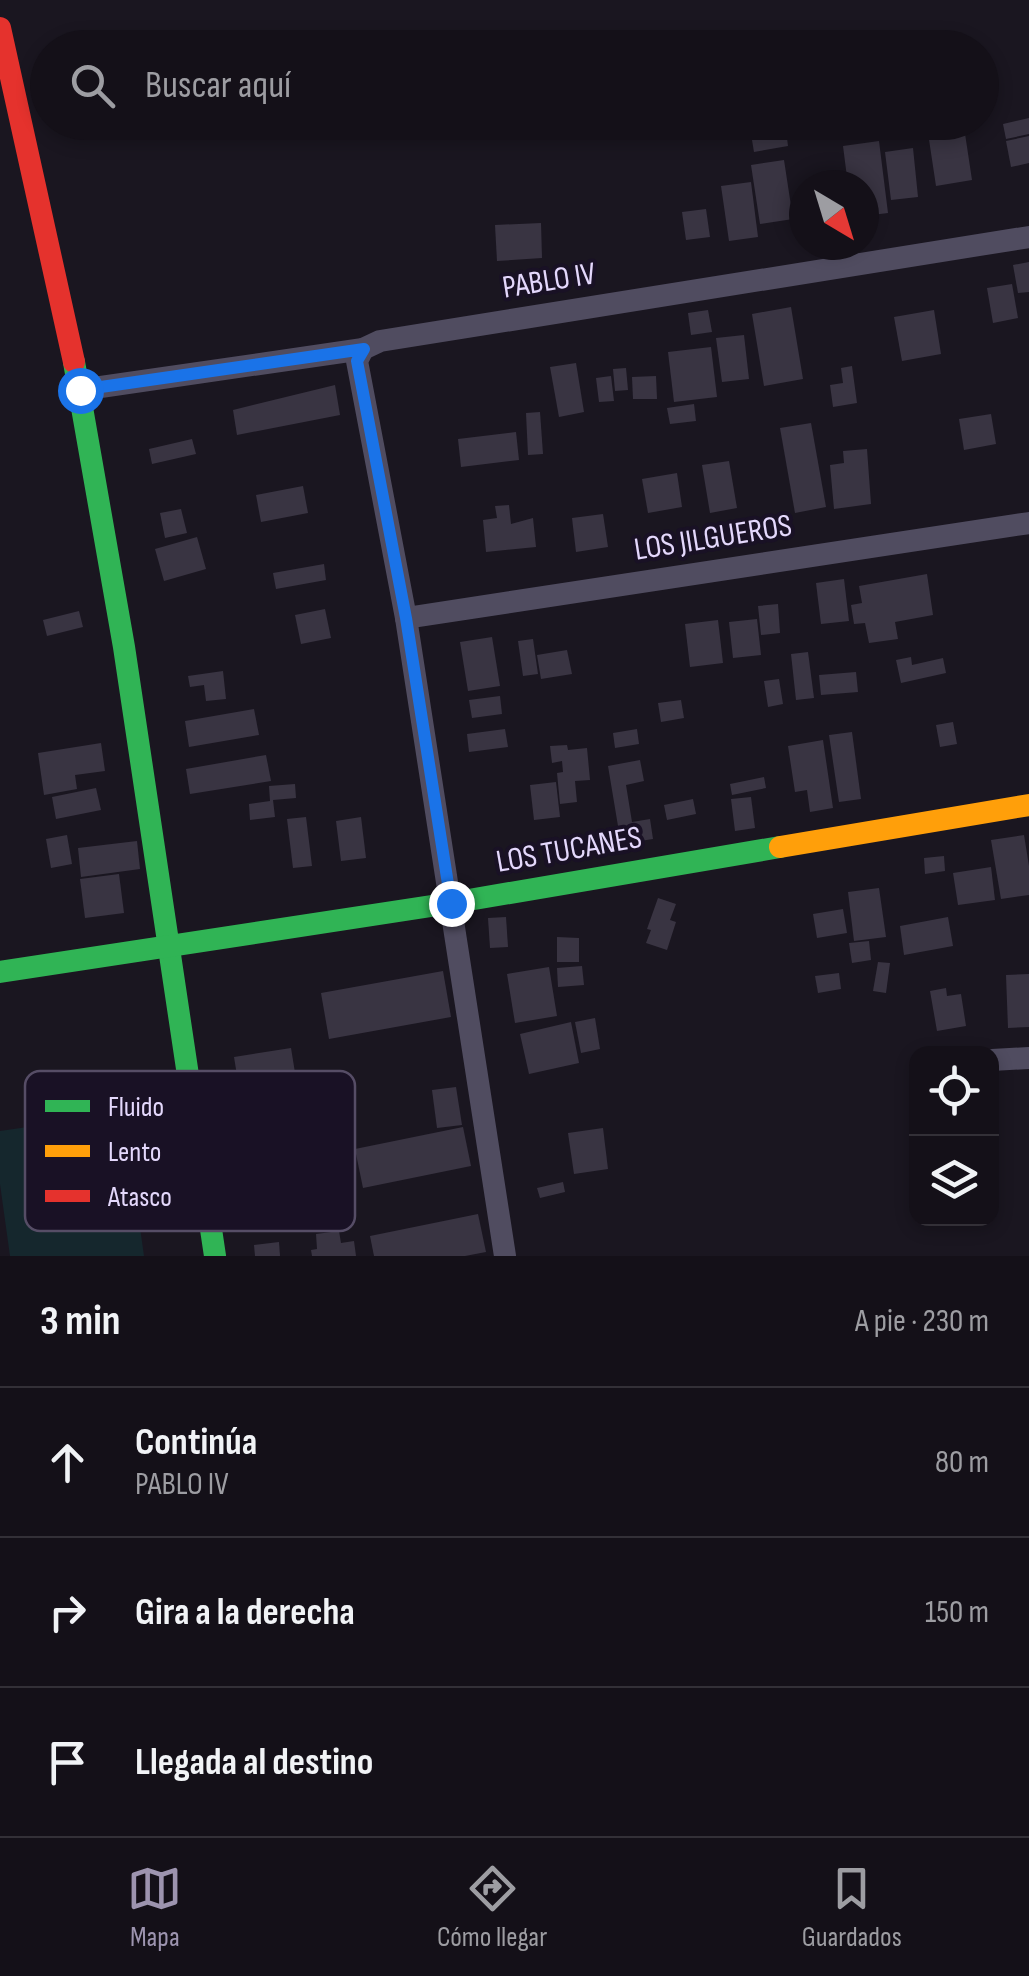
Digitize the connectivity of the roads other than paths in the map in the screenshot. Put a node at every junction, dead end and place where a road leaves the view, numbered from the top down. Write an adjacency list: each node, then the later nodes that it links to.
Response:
1 (0, 28): 4 (street)
2 (1029, 237): 3 (street, PABLO IV)
3 (364, 349): 4 (street, PABLO IV); 6 (street)
4 (80, 390): 9 (street)
5 (1029, 523): 6 (street, LOS JILGUEROS)
6 (406, 618): 8 (street)
7 (1029, 805): 8 (street, LOS TUCANES)
8 (451, 903): 9 (street, LOS TUCANES); 16 (street)
9 (167, 948): 10 (street, LOS TUCANES); 13 (street)
10 (0, 972)
11 (1029, 1058): 12 (street)
12 (999, 1060)
13 (186, 1071)
14 (211, 1231): 15 (street)
15 (215, 1256)
16 (505, 1256)

